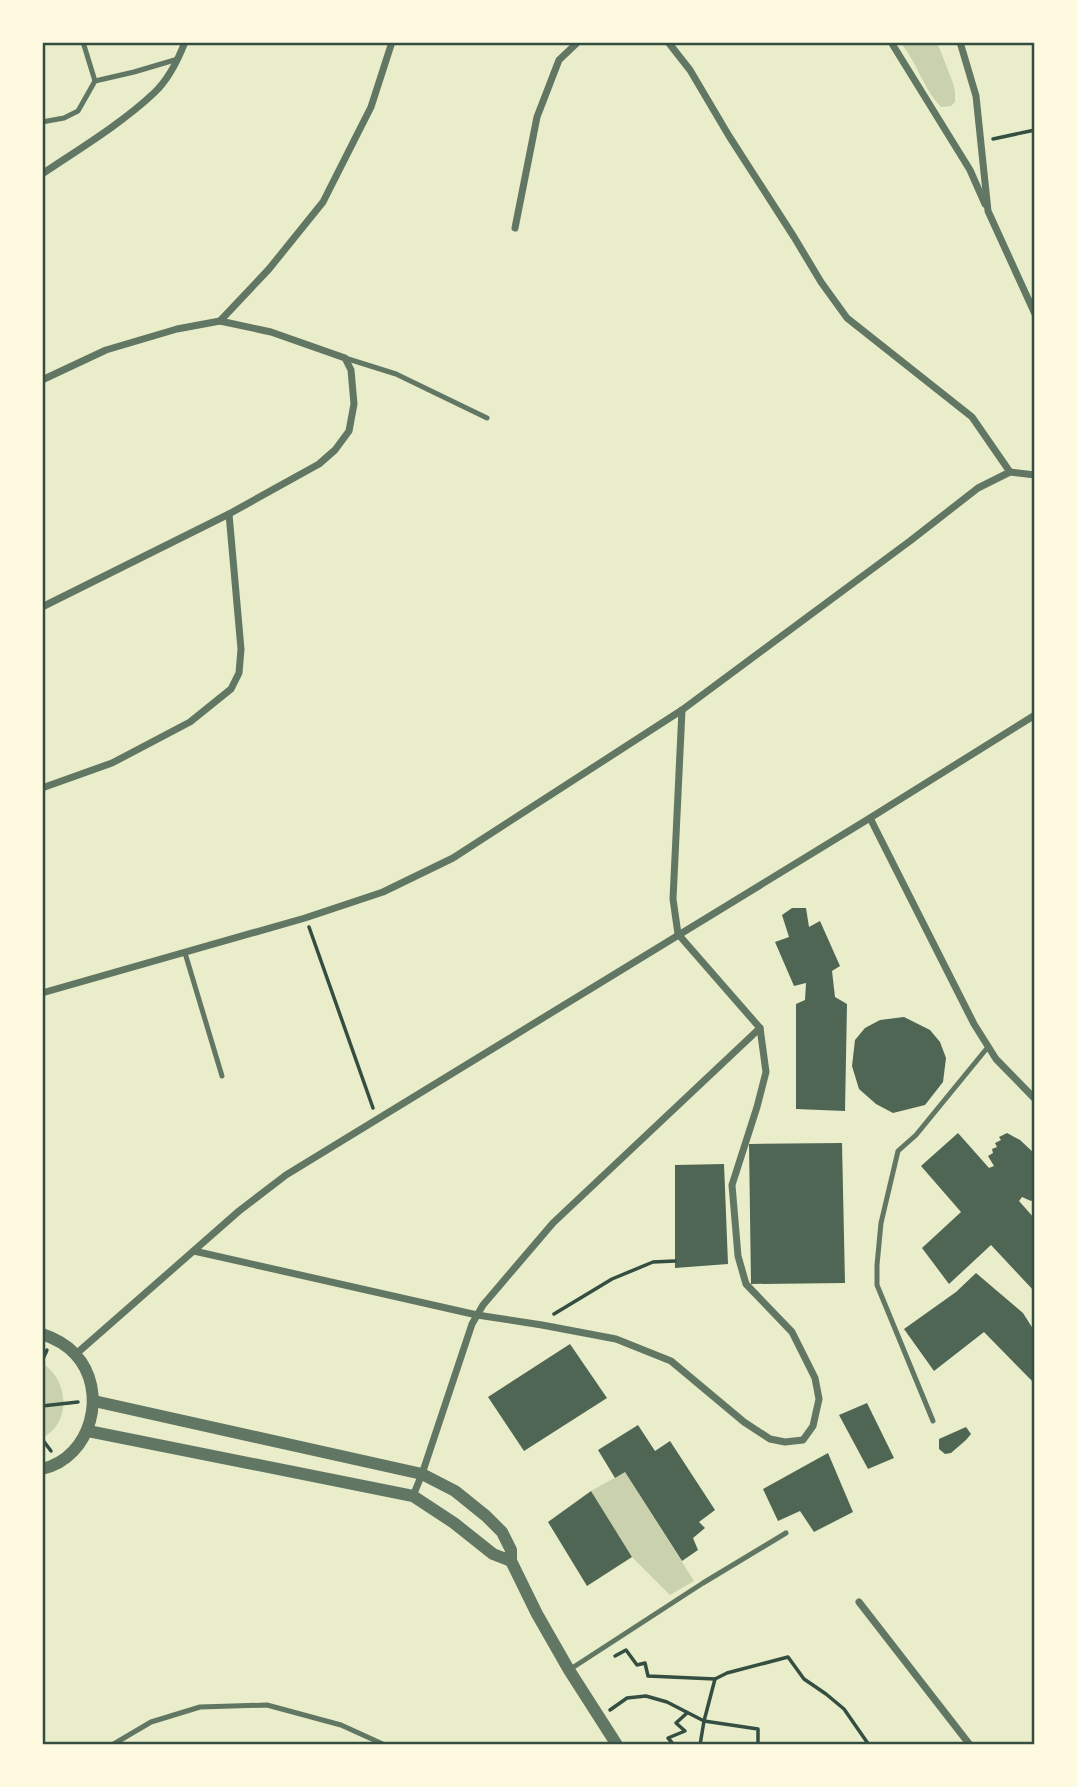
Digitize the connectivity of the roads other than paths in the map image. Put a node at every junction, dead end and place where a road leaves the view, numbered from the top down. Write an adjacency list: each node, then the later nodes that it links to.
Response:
1 (83, 42): 9 (lane)
2 (185, 42): 8 (street)
3 (392, 42): 15 (street)
4 (578, 42): 13 (street)
5 (668, 42): 19 (street)
6 (891, 42): 12 (street)
7 (960, 42): 12 (street)
8 (178, 59): 9 (lane); 11 (street)
9 (95, 81): 10 (lane)
10 (42, 122)
11 (42, 174)
12 (988, 211): 14 (street)
13 (515, 228)
14 (1035, 314)
15 (220, 321): 16 (street); 17 (street)
16 (345, 358): 18 (lane); 21 (street)
17 (42, 380)
18 (487, 418)
19 (1010, 472): 20 (street); 23 (street)
20 (1035, 475)
21 (229, 514): 22 (street); 25 (street)
22 (42, 607)
23 (682, 710): 27 (street); 28 (street)
24 (1035, 715): 26 (street)
25 (42, 788)
26 (870, 818): 27 (street); 31 (street)
27 (678, 934): 30 (street); 34 (street)
28 (185, 953): 29 (street); 32 (lane)
29 (44, 994)
30 (760, 1028): 35 (street); 35 (street)
31 (988, 1047): 33 (street); 39 (lane)
32 (222, 1076)
33 (1035, 1099)
34 (194, 1251): 35 (street); 37 (street)
35 (477, 1315): 42 (street)
36 (42, 1334): 37 (street)
37 (76, 1354): 38 (street)
38 (94, 1401): 40 (street); 42 (street)
39 (933, 1421)
40 (88, 1431): 41 (street); 43 (street)
41 (42, 1469)
42 (422, 1474): 43 (street); 45 (street)
43 (413, 1496): 45 (street)
44 (786, 1533): 47 (lane)
45 (510, 1561): 47 (street)
46 (859, 1602): 51 (street)
47 (569, 1670): 50 (street)
48 (112, 1745): 49 (lane)
49 (385, 1745)
50 (617, 1745)
51 (971, 1745)

